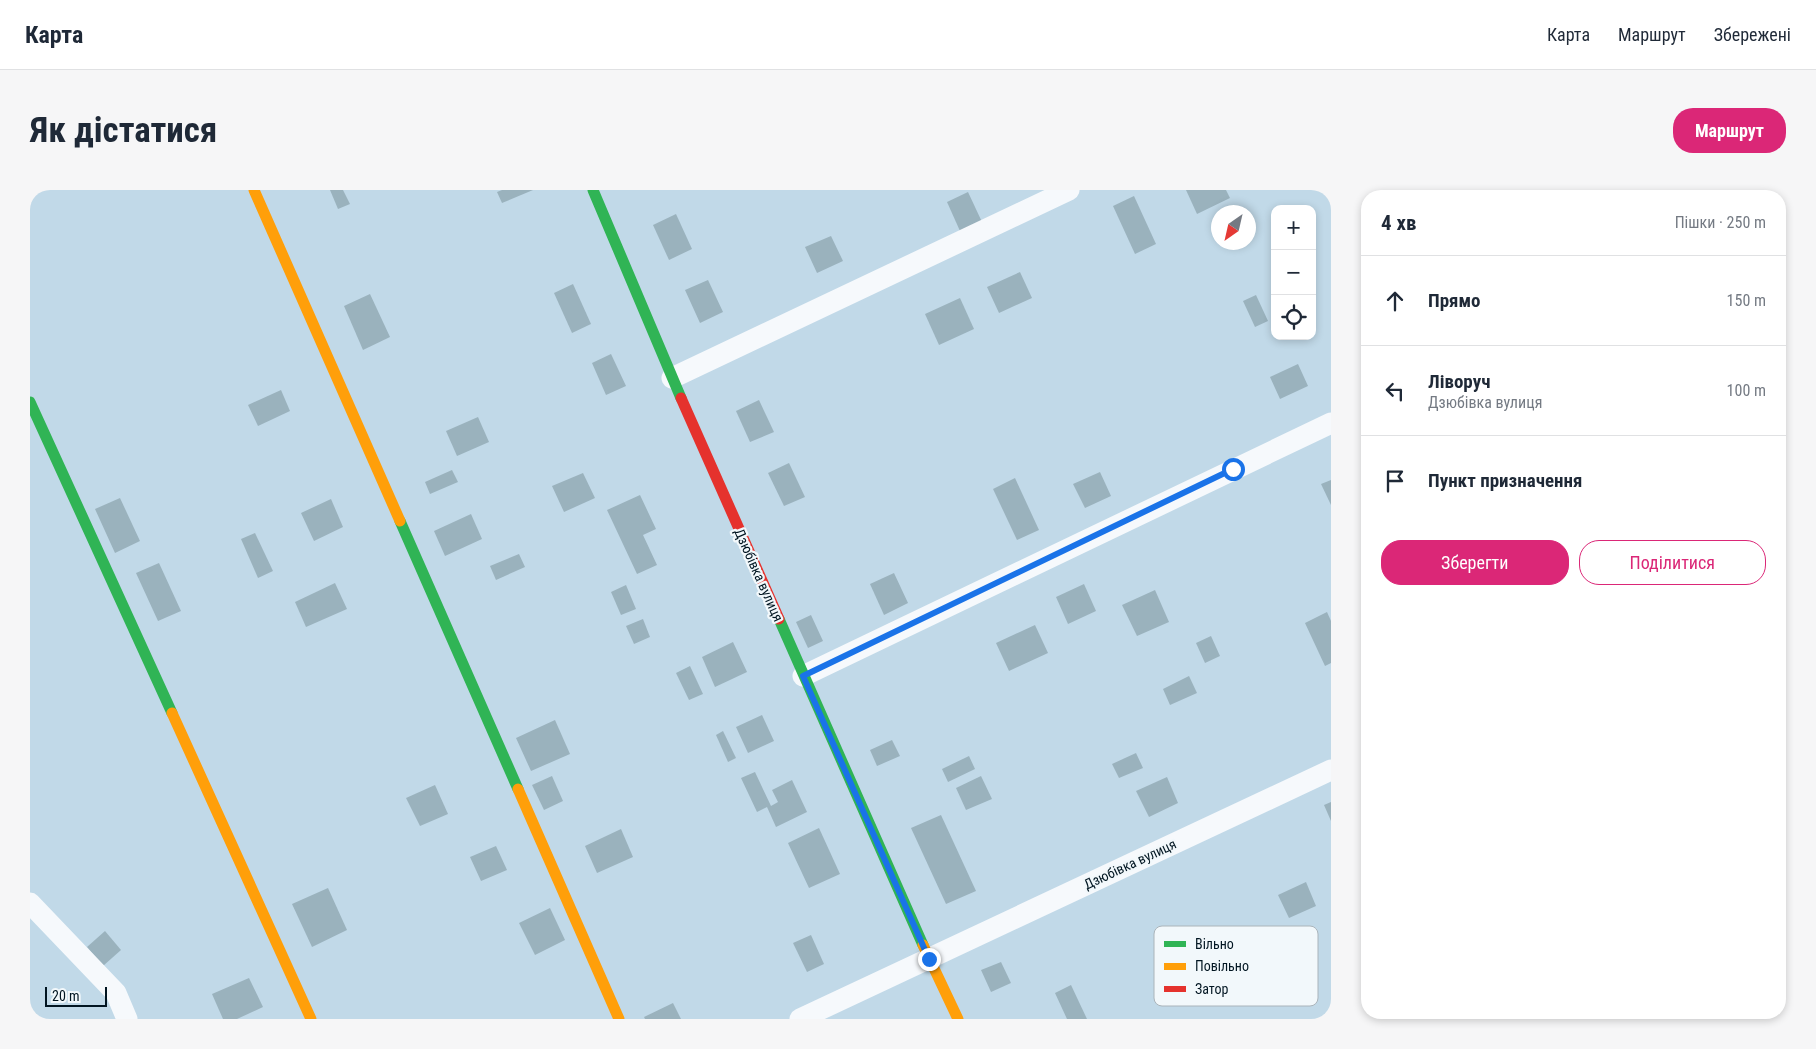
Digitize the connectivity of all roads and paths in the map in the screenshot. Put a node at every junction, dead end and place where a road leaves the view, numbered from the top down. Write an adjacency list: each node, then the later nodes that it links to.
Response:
1 (254, 190): 13 (street)
2 (593, 190): 4 (street, Дзюбівка вулиця)
3 (1069, 190): 4 (street)
4 (672, 378): 7 (street, Дзюбівка вулиця)
5 (30, 402): 12 (street)
6 (1331, 423): 7 (street)
7 (803, 676): 10 (street, Дзюбівка вулиця)
8 (1331, 770): 10 (street, Дзюбівка вулиця)
9 (30, 903): 11 (street)
10 (929, 959): 14 (street); 15 (street, Дзюбівка вулиця)
11 (127, 1019)
12 (311, 1019)
13 (619, 1019)
14 (800, 1019)
15 (958, 1019)

